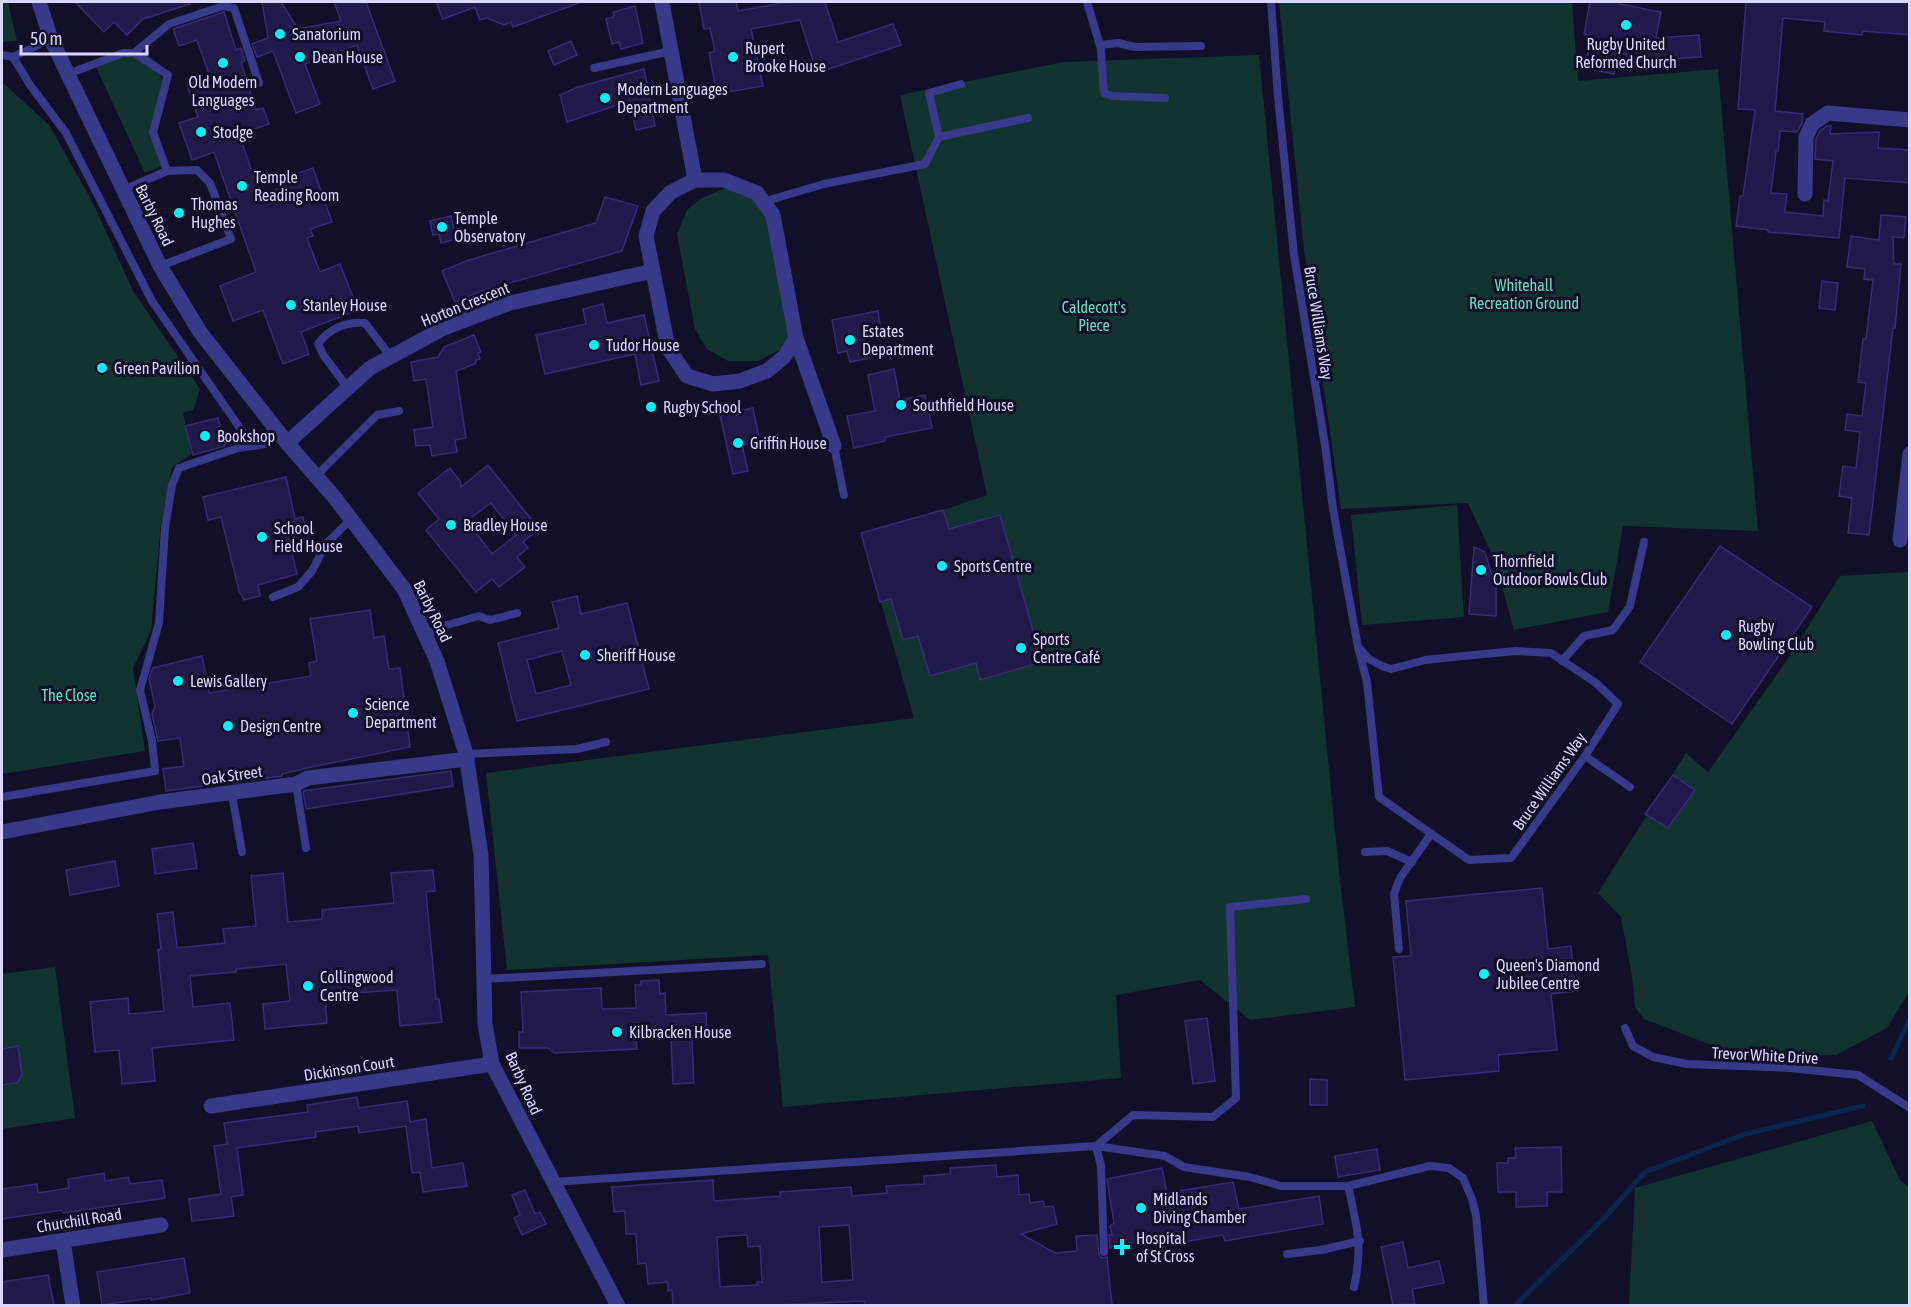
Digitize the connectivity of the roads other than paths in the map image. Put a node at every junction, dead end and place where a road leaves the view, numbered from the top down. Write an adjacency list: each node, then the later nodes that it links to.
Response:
1 (39, 2): 5 (street, Barby Road)
2 (662, 2): 8 (street)
3 (1087, 2): 6 (lane)
4 (1271, 2): 43 (lane, Bruce Williams Way)
5 (51, 39): 11 (lane); 13 (street, Barby Road)
6 (1100, 45): 7 (lane); 16 (lane)
7 (1201, 46)
8 (671, 51): 12 (lane); 21 (street)
9 (134, 53): 13 (lane); 14 (lane); 20 (lane)
10 (2, 55): 11 (lane)
11 (13, 57): 32 (lane)
12 (594, 68)
13 (68, 74): 22 (street, Barby Road)
14 (259, 83)
15 (961, 84): 19 (lane)
16 (1165, 98)
17 (1028, 118): 19 (lane)
18 (1910, 120): 23 (street)
19 (939, 137): 24 (lane)
20 (167, 171): 22 (lane); 25 (lane)
21 (695, 180): 24 (street); 26 (street)
22 (123, 190): 25 (street, Barby Road)
23 (1804, 194)
24 (763, 202): 27 (street)
25 (160, 266): 31 (street, Barby Road)
26 (653, 272): 27 (street); 28 (street, Horton Crescent)
27 (796, 338): 33 (street)
28 (391, 357): 29 (street, Horton Crescent); 29 (lane)
29 (348, 388): 31 (street, Horton Crescent)
30 (399, 411): 35 (lane)
31 (283, 438): 32 (lane); 35 (street, Barby Road)
32 (251, 444): 51 (lane)
33 (834, 446): 36 (lane)
34 (1910, 454): 38 (street)
35 (316, 476): 37 (street, Barby Road)
36 (844, 495)
37 (351, 519): 40 (lane); 42 (street, Barby Road)
38 (1900, 540)
39 (1644, 542): 44 (lane)
40 (273, 597)
41 (517, 613): 42 (lane)
42 (425, 635): 46 (street, Barby Road)
43 (1358, 647): 44 (lane, Bruce Williams Way); 53 (lane, Bruce Williams Way)
44 (1562, 661): 47 (lane, Bruce Williams Way)
45 (606, 742): 46 (lane)
46 (467, 756): 48 (street, Oak Street); 61 (street, Barby Road)
47 (1585, 756): 49 (lane); 53 (lane, Bruce Williams Way)
48 (296, 784): 50 (street, Oak Street); 54 (lane)
49 (1630, 787)
50 (232, 794): 52 (street, Oak Street); 55 (lane)
51 (2, 797)
52 (2, 832)
53 (1431, 834): 57 (lane)
54 (306, 848)
55 (242, 852)
56 (1365, 852): 57 (lane)
57 (1412, 862): 59 (lane)
58 (1306, 899): 66 (lane)
59 (1399, 949)
60 (762, 964): 61 (lane)
61 (483, 979): 63 (street, Barby Road)
62 (1625, 1028): 65 (lane, Trevor White Drive)
63 (492, 1064): 64 (street, Dickinson Court); 67 (street, Barby Road)
64 (211, 1106)
65 (1910, 1108)
66 (1096, 1146): 67 (lane); 68 (lane); 73 (lane)
67 (552, 1182): 77 (street, Barby Road)
68 (1348, 1185): 71 (lane); 78 (lane)
69 (161, 1225): 70 (street, Churchill Road)
70 (63, 1241): 72 (street, Churchill Road); 76 (street)
71 (1360, 1241): 74 (lane); 75 (lane)
72 (2, 1250)
73 (1104, 1252)
74 (1287, 1254)
75 (1354, 1287)
76 (73, 1305)
77 (618, 1305)
78 (1484, 1305)

